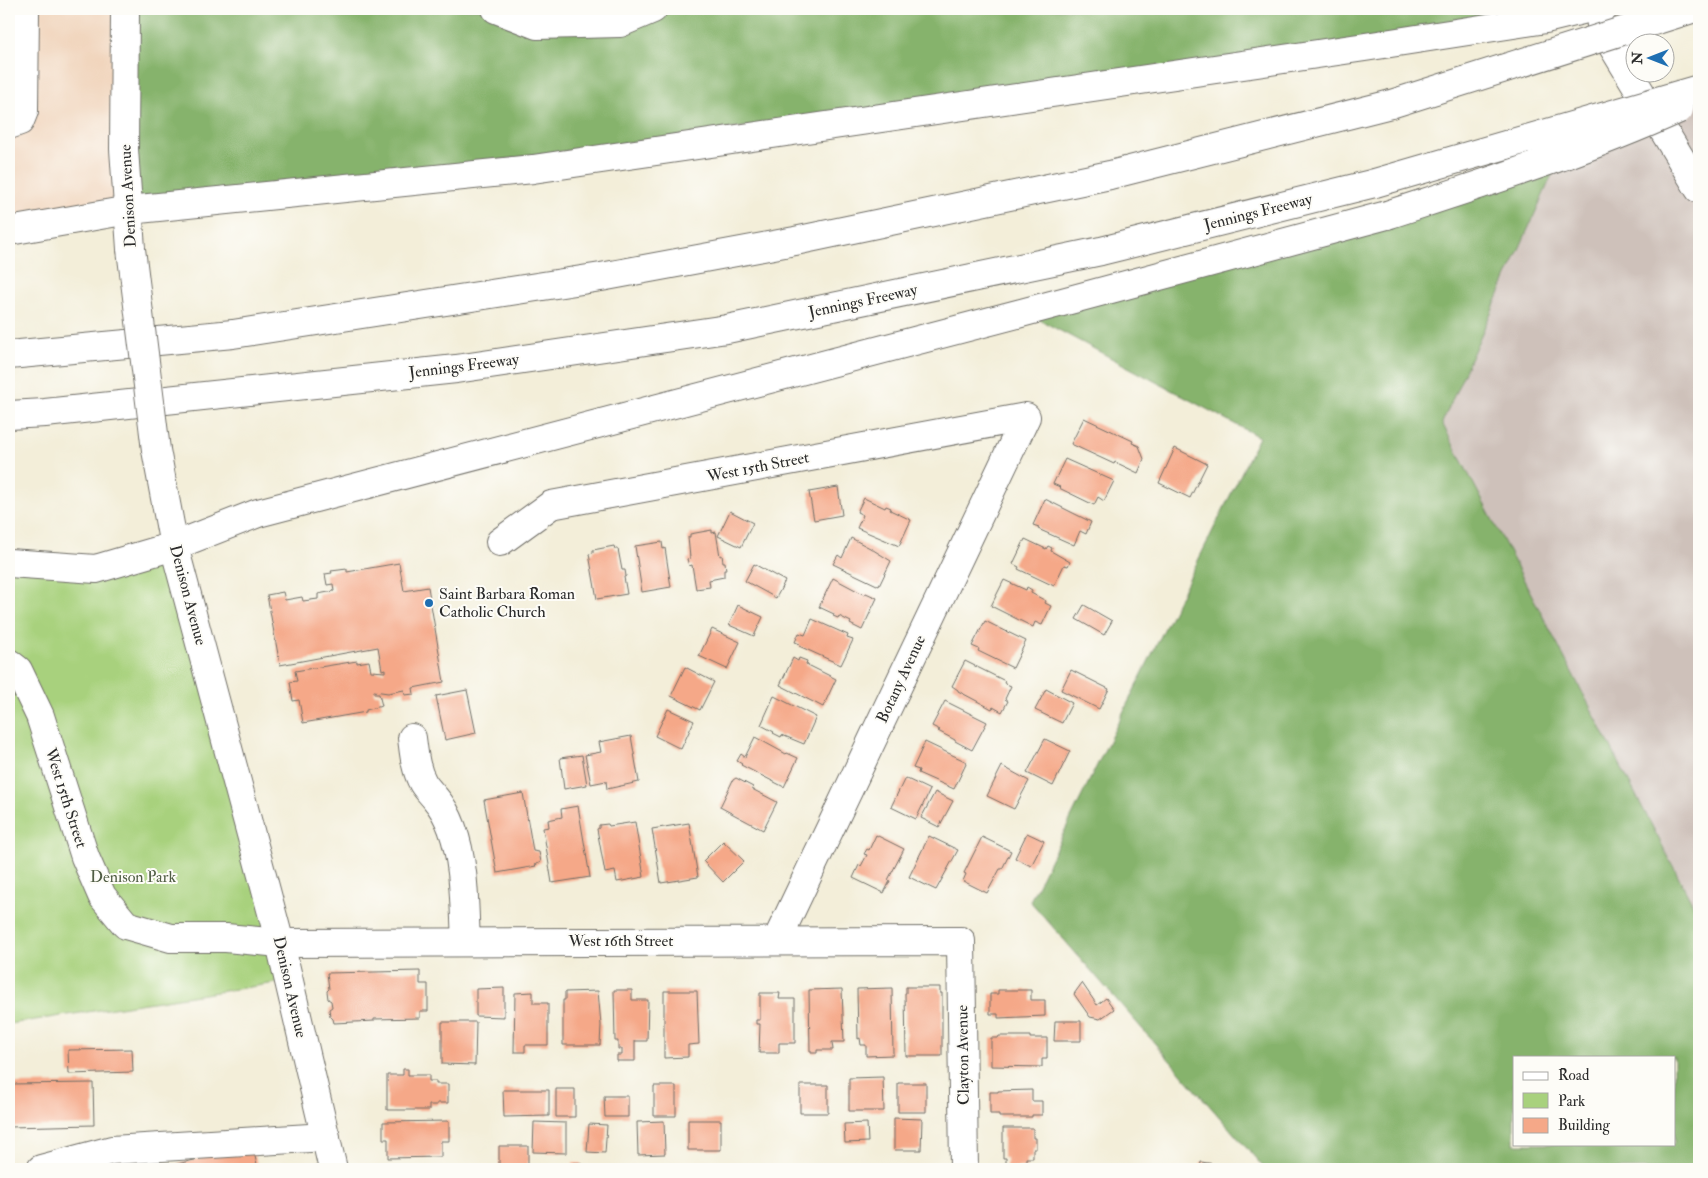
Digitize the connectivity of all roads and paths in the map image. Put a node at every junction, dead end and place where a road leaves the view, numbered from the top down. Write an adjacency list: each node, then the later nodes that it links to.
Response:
1 (25, 9): 10 (main road)
2 (125, 9): 12 (main road, Denison Avenue)
3 (496, 9): 4 (main road)
4 (653, 9)
5 (1587, 9): 12 (main road)
6 (1600, 9): 11 (main road)
7 (1692, 9): 14 (main road, bridge)
8 (1699, 89): 15 (main road, Jennings Freeway, bridge)
9 (1699, 100): 18 (main road, bridge)
10 (9, 126)
11 (1699, 189)
12 (129, 210): 13 (main road); 18 (main road, Denison Avenue, bridge)
13 (9, 231)
14 (9, 356)
15 (9, 415)
16 (1026, 417): 17 (main road, West 15th Street); 22 (main road, Botany Avenue)
17 (500, 542)
18 (174, 546): 19 (main road); 25 (main road, Denison Avenue)
19 (9, 563)
20 (9, 663): 25 (main road, West 15th Street)
21 (412, 738): 24 (main road)
22 (777, 940): 23 (main road, West 16th Street); 24 (main road, West 16th Street)
23 (961, 941): 30 (main road, Clayton Avenue)
24 (466, 942): 25 (main road, West 16th Street)
25 (280, 943): 26 (main road, Denison Avenue)
26 (326, 1137): 27 (main road); 29 (main road, Denison Avenue)
27 (98, 1158): 28 (main road)
28 (42, 1169)
29 (333, 1169)
30 (964, 1169)

